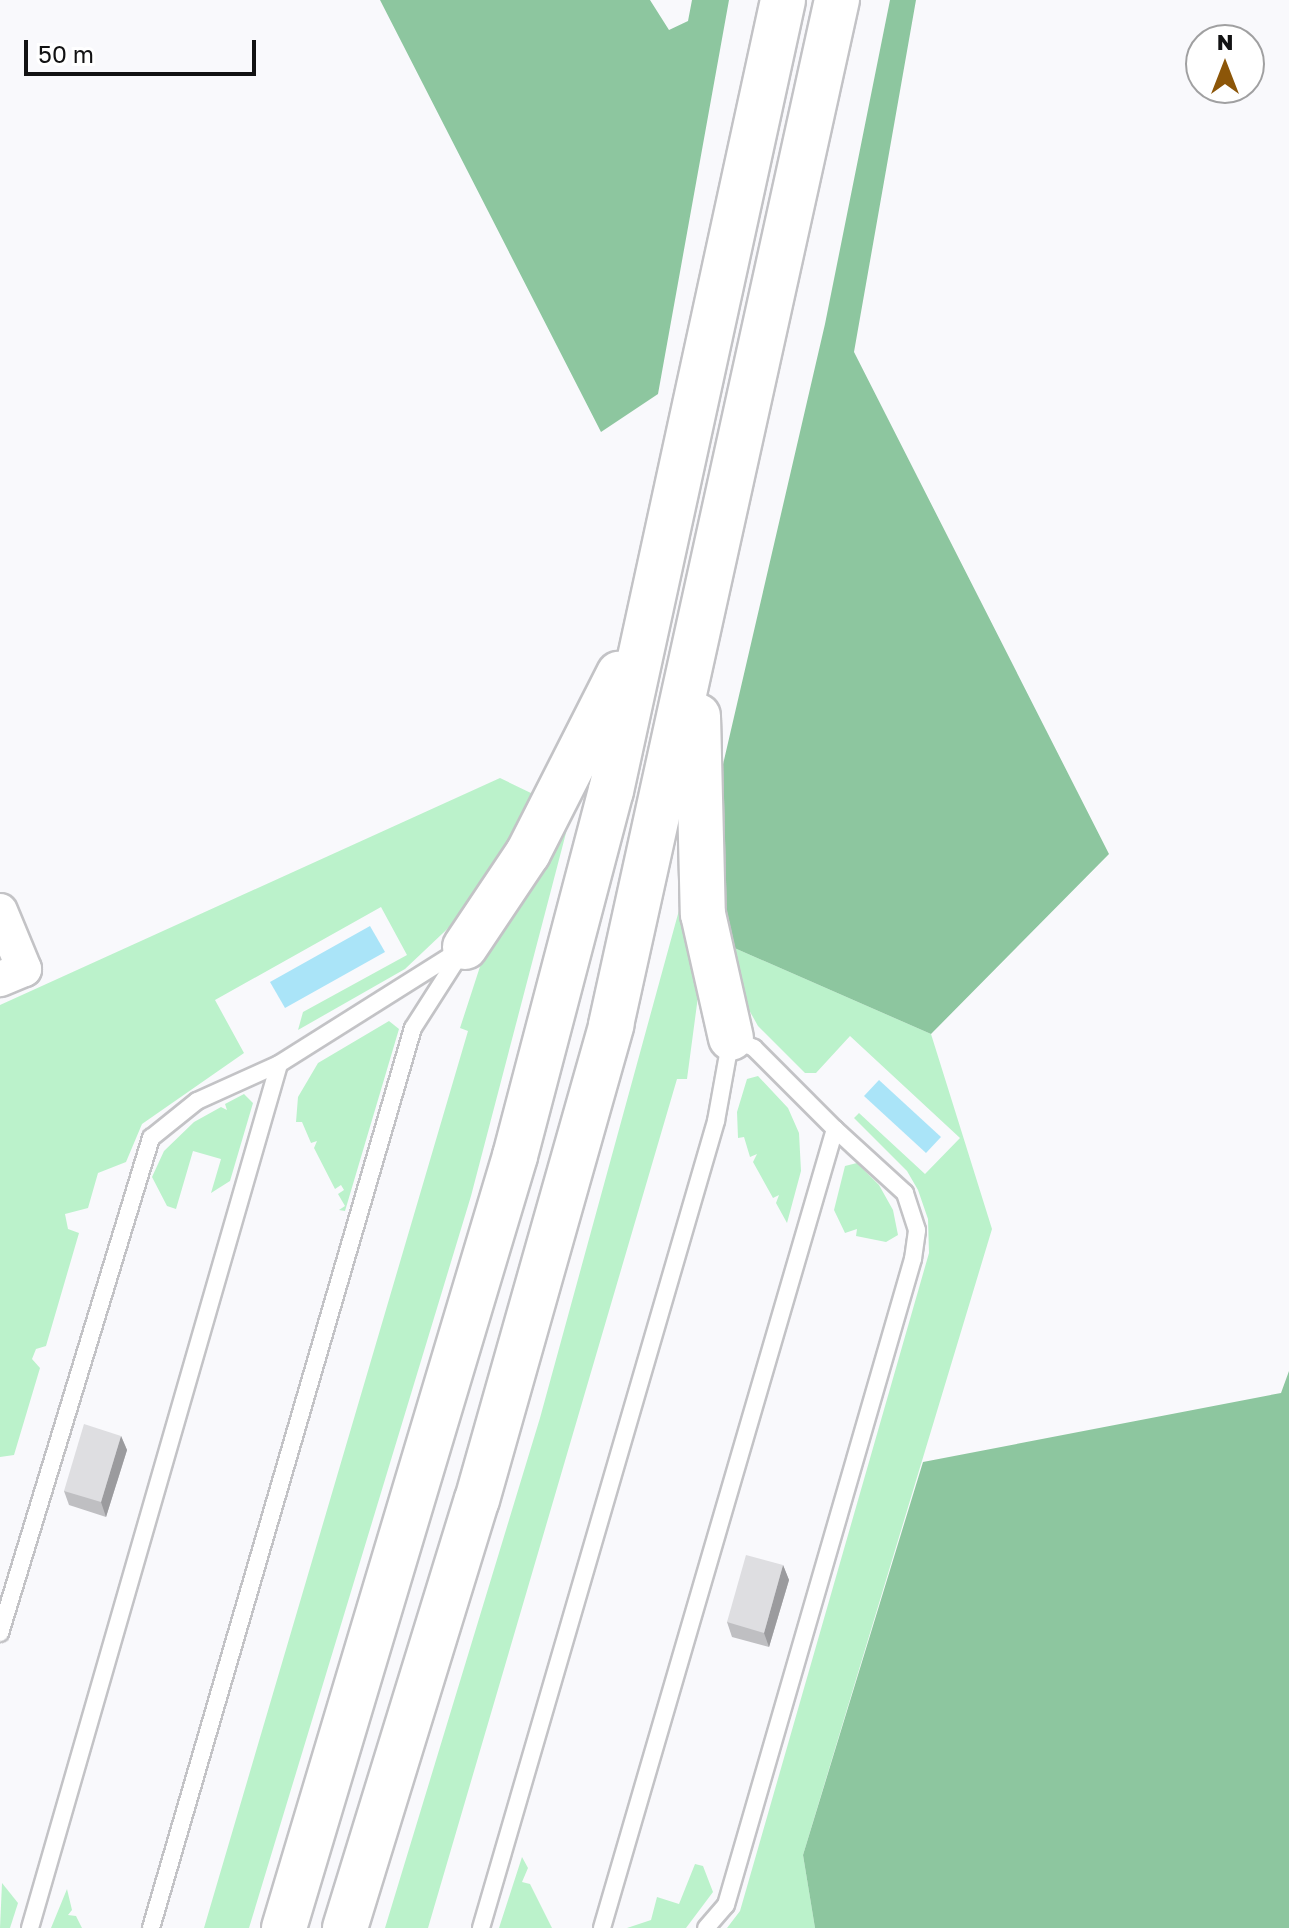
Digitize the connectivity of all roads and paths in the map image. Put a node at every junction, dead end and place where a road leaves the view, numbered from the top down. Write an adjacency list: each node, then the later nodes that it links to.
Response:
1 (783, 0): 3 (highway)
2 (837, 0): 4 (highway)
3 (654, 600): 6 (highway); 14 (highway)
4 (697, 652): 8 (highway); 15 (highway)
5 (0, 911): 7 (street)
6 (465, 947): 9 (lane); 13 (lane)
7 (0, 979)
8 (731, 1038): 10 (lane); 16 (lane)
9 (279, 1064): 11 (lane); 12 (lane)
10 (835, 1129): 17 (lane); 18 (lane)
11 (0, 1633)
12 (30, 1928)
13 (151, 1928)
14 (284, 1928)
15 (345, 1928)
16 (481, 1928)
17 (602, 1928)
18 (706, 1928)

